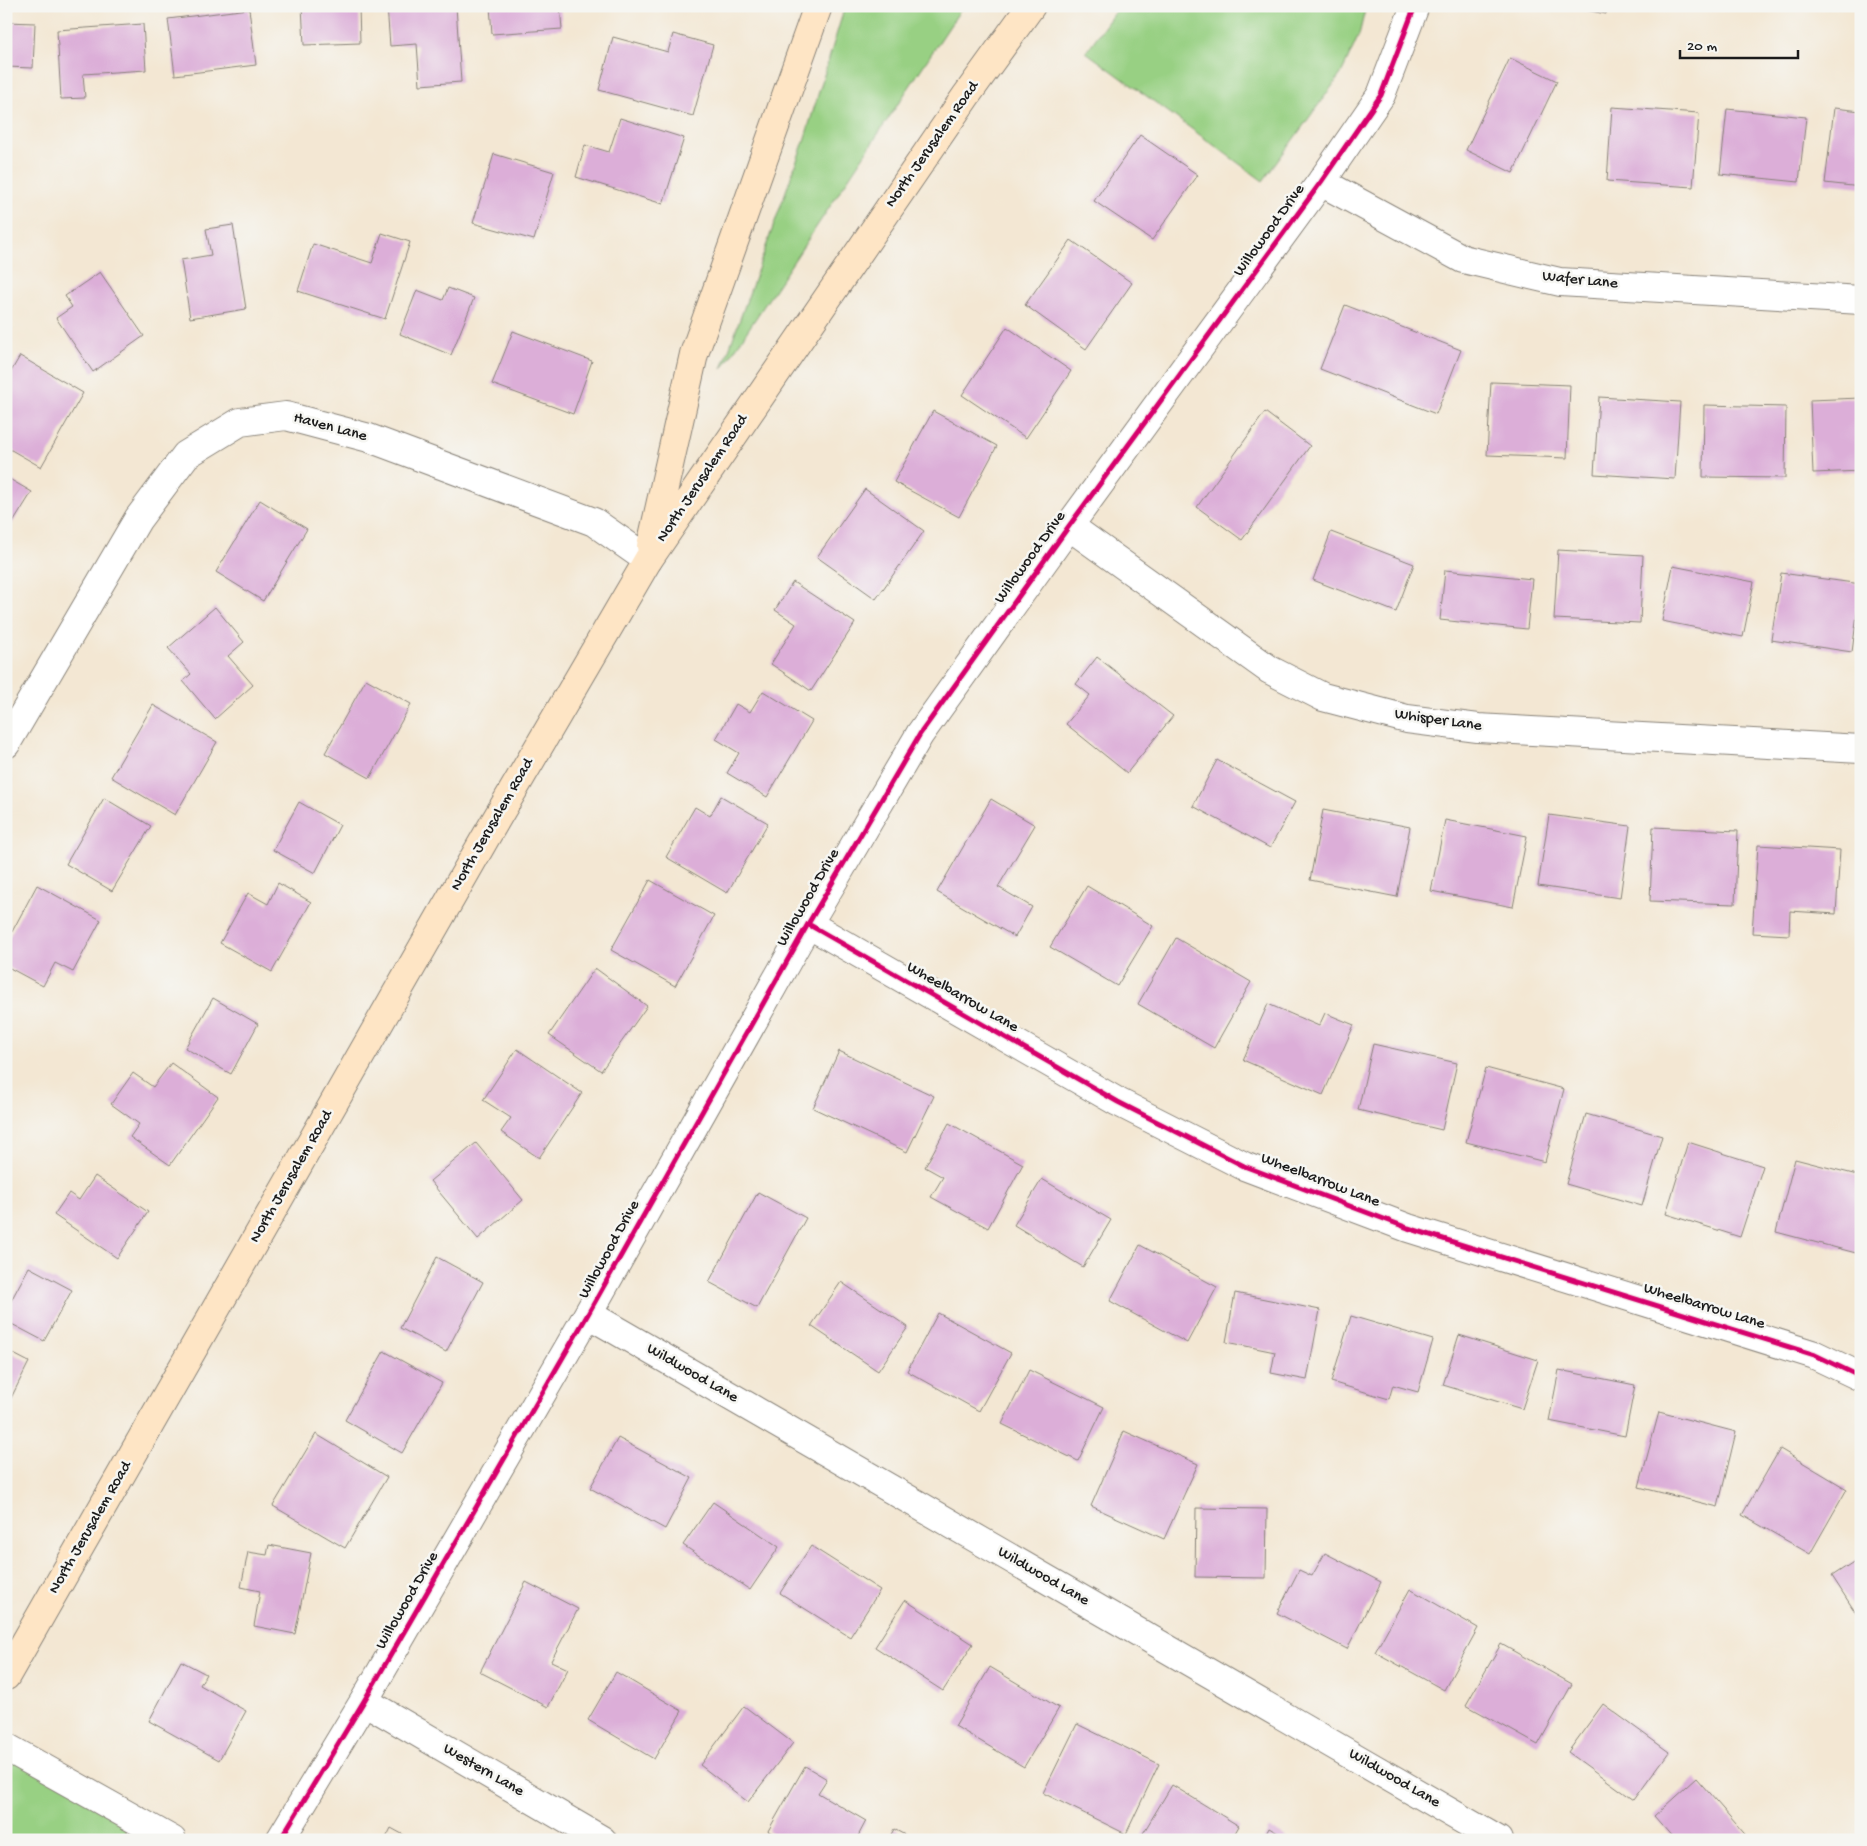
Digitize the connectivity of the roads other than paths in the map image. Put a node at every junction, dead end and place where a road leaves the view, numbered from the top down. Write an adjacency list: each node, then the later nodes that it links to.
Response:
1 (818, 6): 7 (main road)
2 (1031, 6): 7 (main road, North Jerusalem Road)
3 (1415, 6): 4 (street, Willowood Drive)
4 (1321, 182): 5 (street, Wafer Lane); 6 (street, Willowood Drive)
5 (1861, 300)
6 (1069, 526): 9 (street, Whisper Lane); 10 (street, Willowood Drive)
7 (648, 560): 8 (street, Haven Lane); 13 (main road, North Jerusalem Road)
8 (6, 744)
9 (1861, 749)
10 (808, 924): 11 (street, Willowood Drive); 12 (street, Wheelbarrow Lane)
11 (588, 1314): 14 (street, Willowood Drive); 19 (street, Wildwood Lane)
12 (1861, 1377)
13 (6, 1676)
14 (364, 1702): 17 (street, Willowood Drive); 18 (street, Western Lane)
15 (6, 1747): 16 (street)
16 (172, 1840)
17 (280, 1840)
18 (602, 1840)
19 (1498, 1840)

